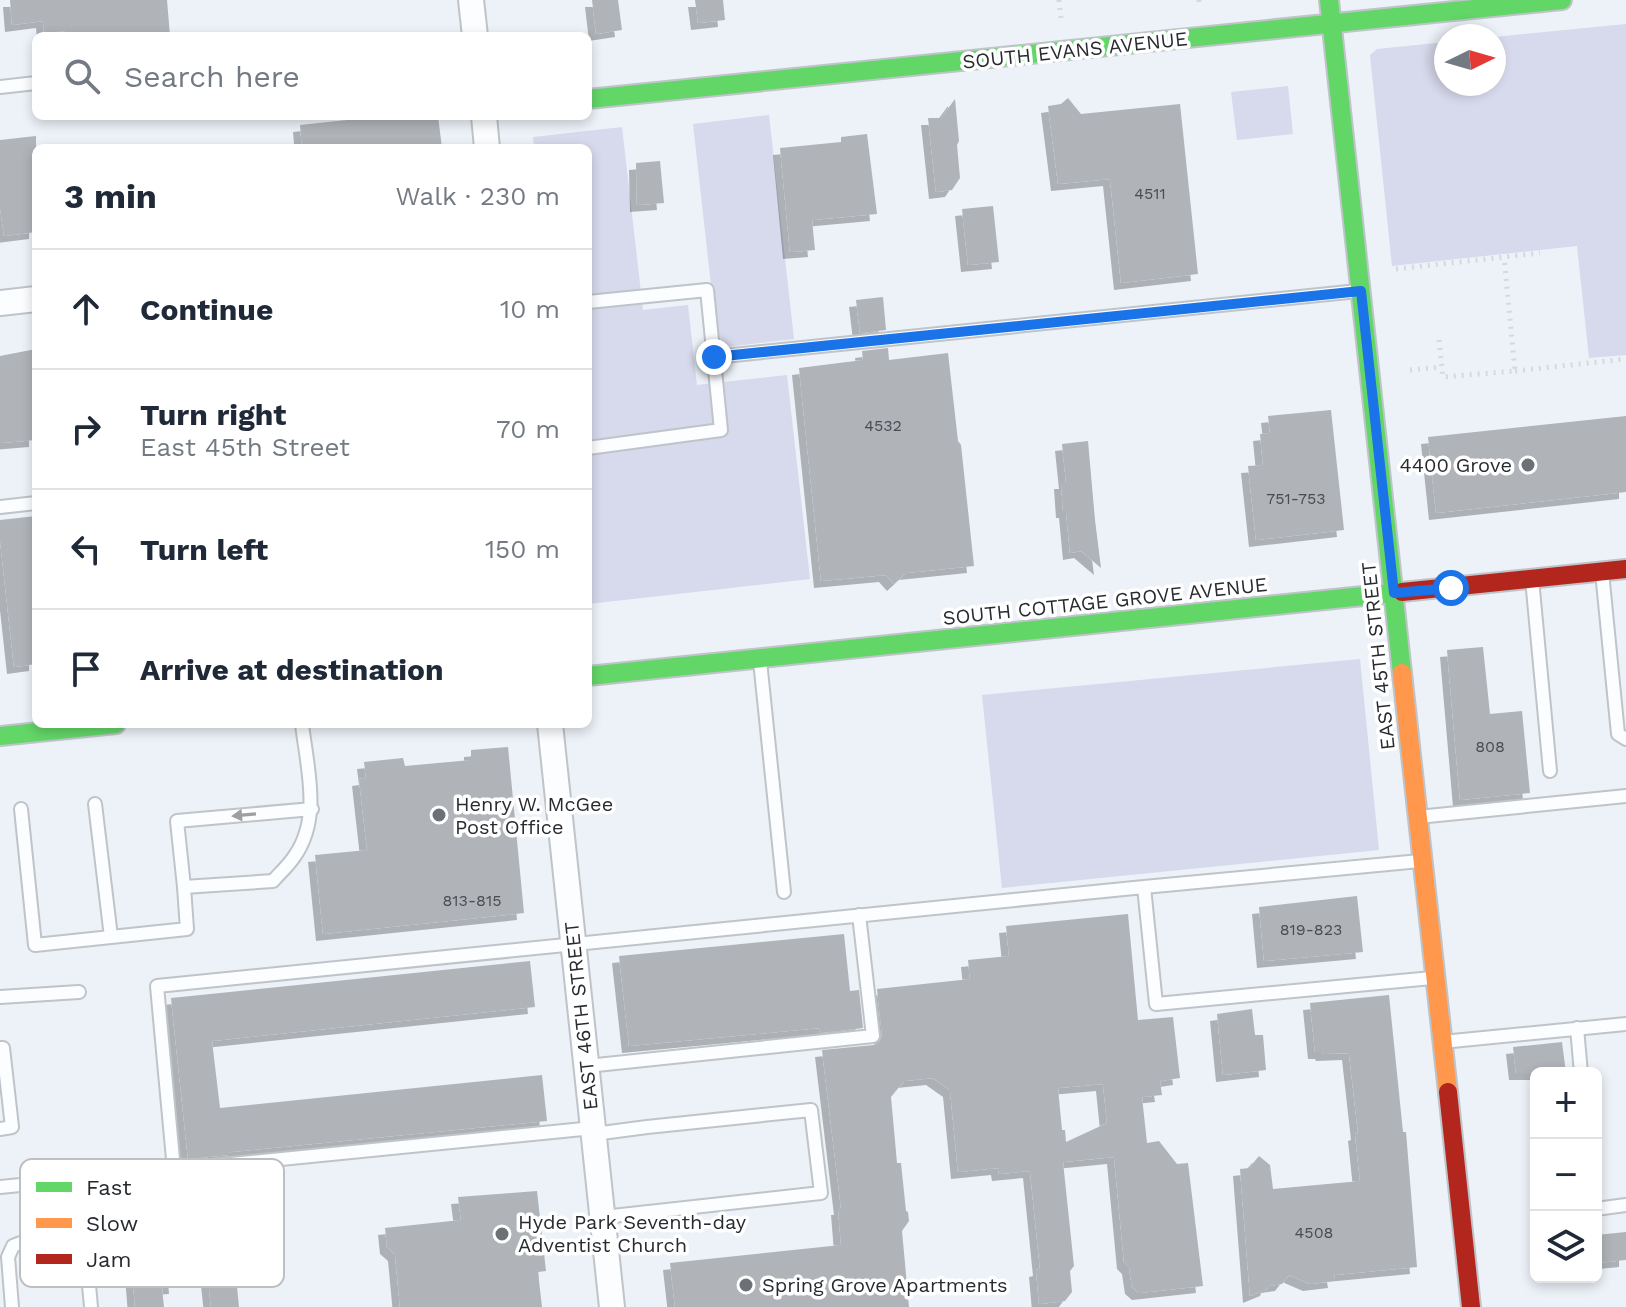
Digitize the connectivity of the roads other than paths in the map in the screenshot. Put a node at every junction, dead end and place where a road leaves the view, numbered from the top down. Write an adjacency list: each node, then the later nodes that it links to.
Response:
1 (471, 0): 5 (street)
2 (1329, 0): 4 (street, EAST 45TH STREET)
3 (1562, 0): 4 (street, SOUTH EVANS AVENUE)
4 (1332, 24): 8 (street, SOUTH EVANS AVENUE); 11 (street, EAST 45TH STREET)
5 (475, 32)
6 (32, 83): 7 (lane)
7 (0, 87)
8 (592, 99)
9 (484, 120): 10 (street)
10 (487, 144)
11 (1361, 291): 15 (lane); 22 (street, EAST 45TH STREET)
12 (32, 299): 14 (street)
13 (592, 302): 15 (lane)
14 (0, 303)
15 (714, 357): 16 (lane)
16 (592, 447)
17 (32, 503): 18 (lane)
18 (0, 507)
19 (1626, 569): 20 (street, SOUTH COTTAGE GROVE AVENUE)
20 (1602, 572): 21 (street, SOUTH COTTAGE GROVE AVENUE); 29 (lane)
21 (1532, 579): 22 (street, SOUTH COTTAGE GROVE AVENUE); 30 (lane)
22 (1394, 593): 23 (street, SOUTH COTTAGE GROVE AVENUE); 35 (street, EAST 45TH STREET)
23 (760, 658): 24 (street, SOUTH COTTAGE GROVE AVENUE); 39 (lane)
24 (592, 676)
25 (77, 728): 28 (street)
26 (302, 728): 34 (lane)
27 (550, 728): 42 (street, EAST 46TH STREET)
28 (0, 736)
29 (1626, 739)
30 (1550, 771)
31 (1626, 796): 35 (lane)
32 (95, 804): 41 (lane)
33 (21, 809): 41 (lane)
34 (312, 809): 37 (lane); 37 (lane, one-way to 37)
35 (1418, 817): 36 (street, EAST 45TH STREET)
36 (1423, 861): 38 (lane); 43 (street, EAST 45TH STREET)
37 (184, 887): 41 (lane)
38 (1144, 887): 40 (lane); 43 (lane)
39 (784, 892)
40 (859, 915): 42 (lane); 50 (lane)
41 (111, 937)
42 (573, 944): 50 (street, EAST 46TH STREET); 54 (lane)
43 (1435, 978): 48 (street, EAST 45TH STREET)
44 (79, 992): 45 (lane)
45 (0, 997)
46 (1626, 1024): 47 (lane)
47 (1577, 1028): 48 (lane); 51 (lane)
48 (1442, 1042): 66 (street, EAST 45TH STREET)
49 (0, 1048): 52 (lane)
50 (587, 1066): 53 (street, EAST 46TH STREET)
51 (1580, 1067)
52 (0, 1129)
53 (594, 1131): 55 (lane); 60 (street, EAST 46TH STREET); 60 (lane)
54 (173, 1159)
55 (284, 1160)
56 (20, 1185): 57 (lane)
57 (0, 1187)
58 (1626, 1205): 59 (lane)
59 (1602, 1208)
60 (603, 1217): 65 (street, EAST 46TH STREET)
61 (20, 1242): 63 (lane)
62 (89, 1287): 64 (lane)
63 (12, 1307)
64 (91, 1307)
65 (612, 1307)
66 (1471, 1307)

